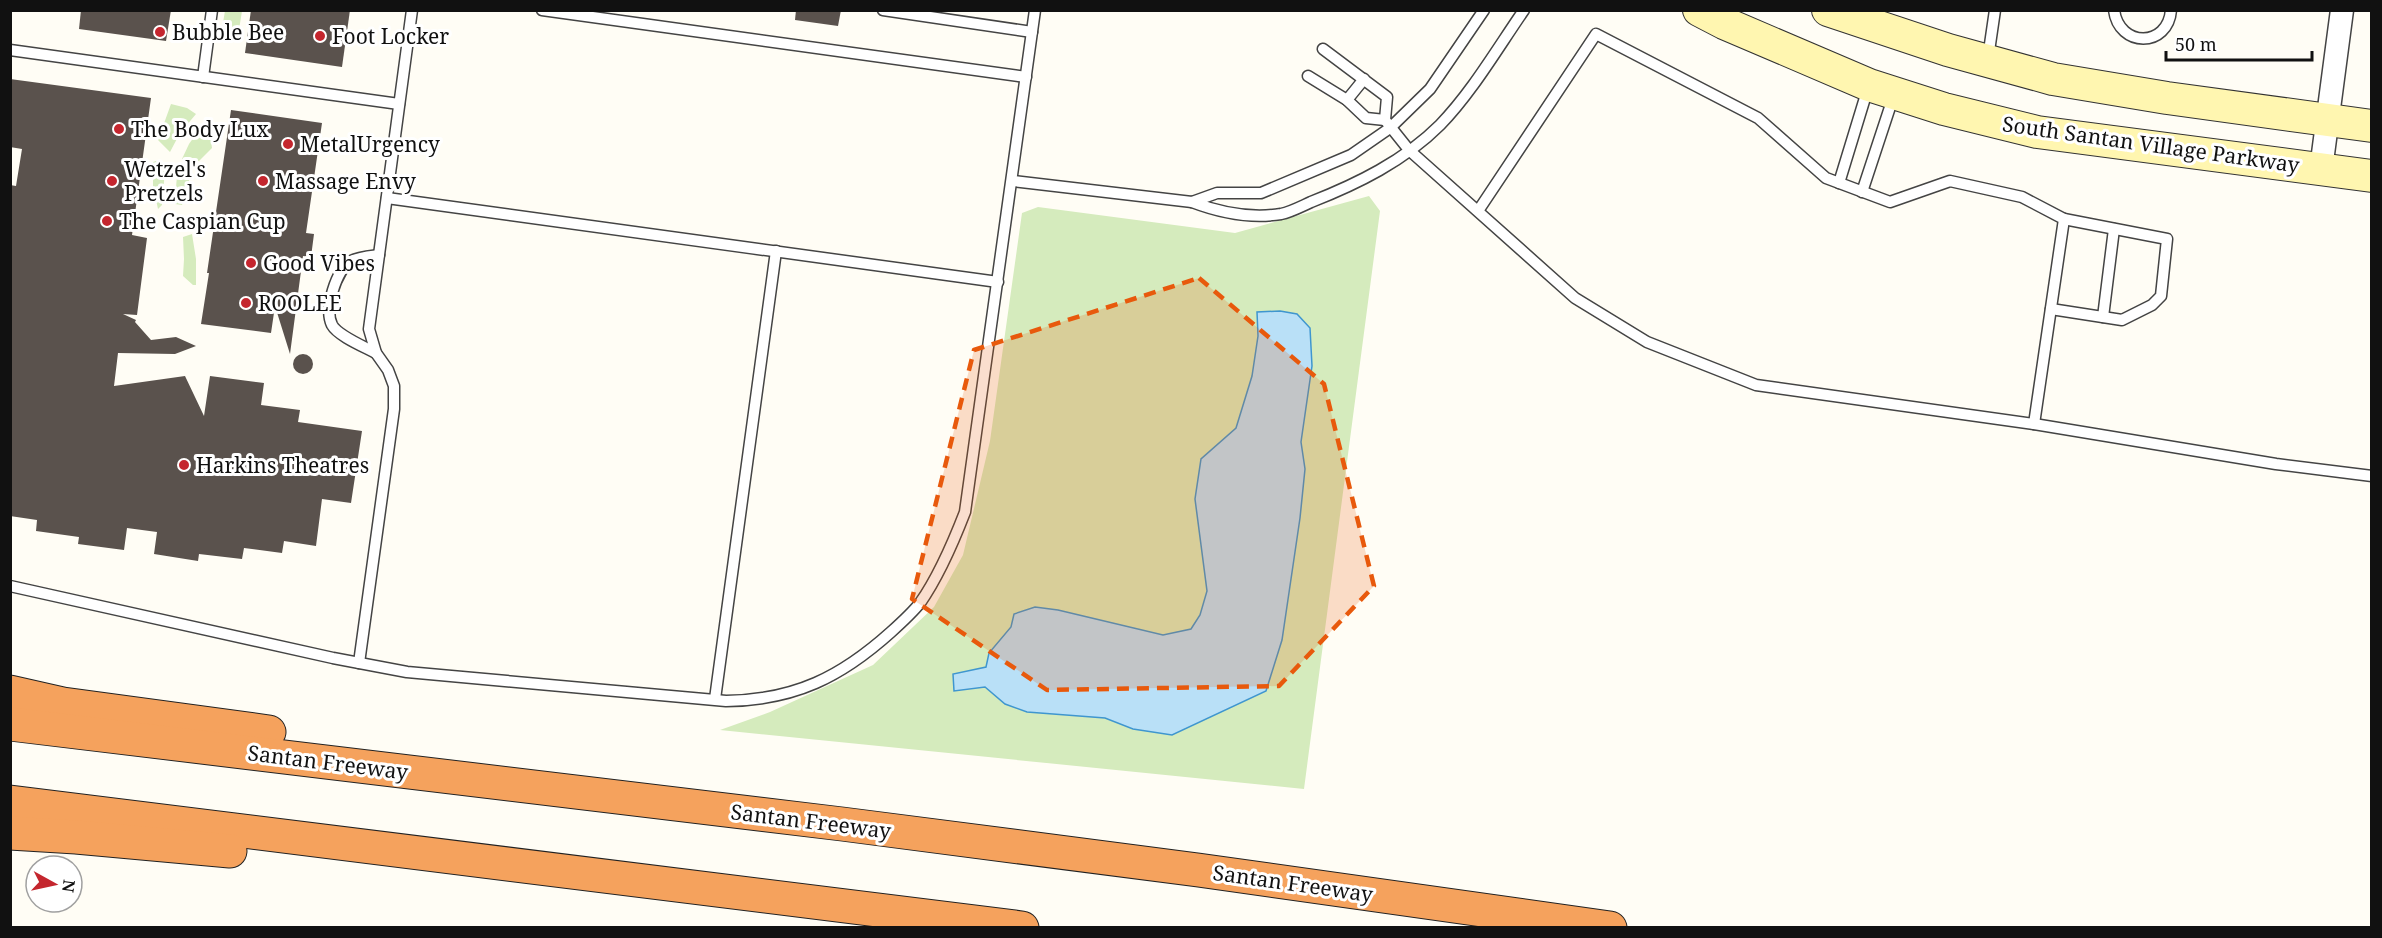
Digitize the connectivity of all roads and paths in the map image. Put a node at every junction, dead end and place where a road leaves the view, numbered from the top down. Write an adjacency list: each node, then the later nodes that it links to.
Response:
1 (212, 10): 19 (lane)
2 (412, 10): 24 (lane)
3 (542, 10): 20 (lane)
4 (883, 10): 14 (lane)
5 (1035, 10): 14 (lane)
6 (1484, 10): 26 (lane)
7 (1524, 10): 28 (lane)
8 (1699, 10): 22 (main road, South Santan Village Parkway)
9 (1828, 10): 17 (main road)
10 (1995, 10): 17 (lane)
11 (2114, 10): 12 (lane)
12 (2171, 10)
13 (2342, 10): 25 (street)
14 (1032, 32): 20 (lane)
15 (1323, 49): 21 (lane)
16 (10, 50): 19 (lane)
17 (1988, 61): 25 (main road)
18 (1308, 76): 23 (lane)
19 (203, 77): 24 (lane)
20 (1026, 77): 31 (lane)
21 (1364, 79): 23 (lane); 26 (lane)
22 (1882, 88): 29 (main road, South Santan Village Parkway); 32 (lane); 33 (lane)
23 (1347, 100): 26 (lane)
24 (399, 104): 34 (lane)
25 (2326, 120): 27 (main road); 29 (street)
26 (1388, 124): 28 (lane); 35 (lane)
27 (2372, 126)
28 (1409, 150): 35 (lane); 36 (lane)
29 (2321, 169): 30 (main road, South Santan Village Parkway)
30 (2372, 176)
31 (1012, 181): 35 (lane); 41 (lane)
32 (1839, 183): 33 (lane); 36 (lane)
33 (1862, 192): 37 (lane)
34 (387, 198): 39 (lane); 40 (lane)
35 (1192, 202)
36 (1478, 212): 45 (lane)
37 (2064, 219): 38 (lane); 42 (lane)
38 (2114, 229): 43 (lane); 43 (lane)
39 (776, 251): 41 (lane); 50 (lane)
40 (379, 255): 44 (lane); 44 (lane)
41 (998, 282): 50 (lane)
42 (2051, 309): 43 (lane); 45 (lane)
43 (2103, 317)
44 (376, 353): 48 (lane)
45 (2034, 424): 46 (lane)
46 (2372, 476)
47 (10, 586): 48 (lane)
48 (359, 663): 50 (lane)
49 (10, 693): 53 (highway)
50 (715, 699)
51 (10, 724): 53 (highway, Santan Freeway)
52 (10, 802): 55 (highway)
53 (842, 824): 57 (highway, Santan Freeway)
54 (10, 833): 55 (highway)
55 (445, 856): 56 (highway)
56 (1022, 927)
57 (1610, 927)

